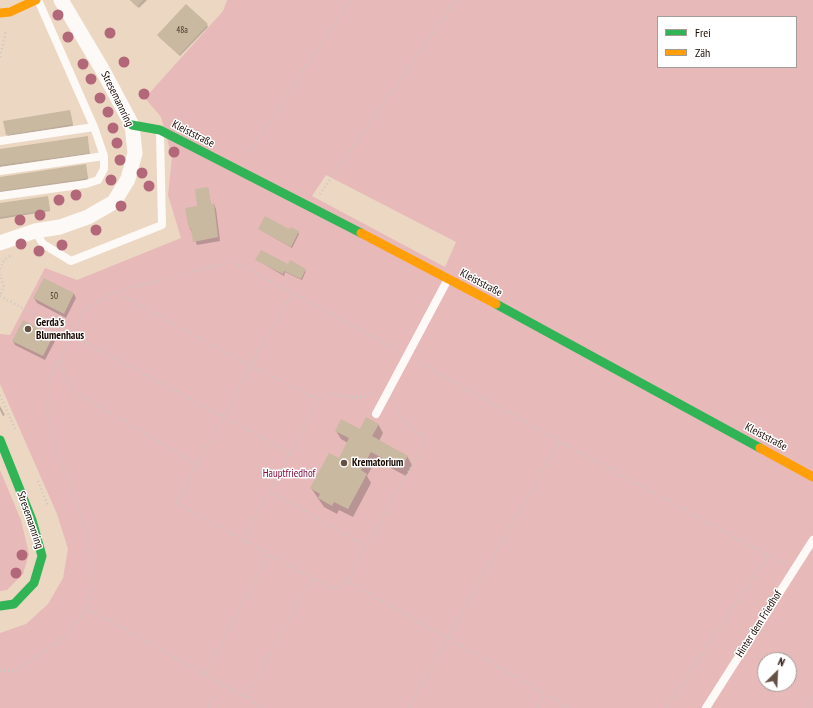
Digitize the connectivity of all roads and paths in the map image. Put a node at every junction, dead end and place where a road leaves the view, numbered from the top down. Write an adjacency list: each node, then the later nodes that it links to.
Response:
1 (37, 0): 5 (street); 9 (lane)
2 (61, 0): 8 (street, Stresemannring)
3 (350, 0): 13 (path)
4 (456, 0): 16 (path)
5 (10, 12): 6 (street); 7 (path)
6 (0, 13)
7 (0, 57)
8 (132, 125): 10 (street, Kleiststraße); 17 (street, Stresemannring)
9 (94, 127): 11 (lane); 12 (lane)
10 (160, 130): 13 (street, Kleiststraße); 17 (lane)
11 (0, 141)
12 (104, 156): 14 (lane); 15 (lane)
13 (238, 170): 16 (street, Kleiststraße)
14 (0, 171)
15 (0, 196)
16 (311, 207): 20 (street, Kleiststraße)
17 (35, 231): 18 (street, Stresemannring)
18 (0, 243)
19 (0, 274): 23 (path)
20 (448, 278): 24 (lane); 35 (street, Kleiststraße)
21 (115, 292): 22 (path); 23 (path); 26 (path)
22 (292, 293): 24 (path); 26 (path)
23 (72, 336): 25 (path); 30 (path)
24 (407, 356): 27 (lane); 32 (path)
25 (59, 360): 34 (path); 46 (path)
26 (251, 366): 28 (path); 30 (path)
27 (389, 389): 28 (path); 29 (lane); 39 (path)
28 (320, 400): 33 (path)
29 (376, 414)
30 (223, 418): 33 (path); 34 (path)
31 (0, 440): 45 (street, Stresemannring)
32 (559, 441): 41 (path); 47 (path)
33 (290, 454): 36 (path)
34 (197, 464): 37 (path)
35 (813, 476)
36 (270, 491): 37 (path); 39 (path)
37 (242, 540): 40 (path)
38 (813, 540): 42 (lane, Hinter dem Friedhof)
39 (366, 546): 44 (path)
40 (269, 554): 43 (path); 49 (path)
41 (768, 555): 42 (path); 59 (path)
42 (794, 570): 60 (lane, Hinter dem Friedhof)
43 (311, 578): 44 (path); 53 (path)
44 (347, 581): 47 (path)
45 (0, 606)
46 (87, 608): 48 (path); 49 (path)
47 (447, 637): 51 (path); 56 (path)
48 (0, 670)
49 (205, 674): 50 (path)
50 (222, 684): 53 (path); 54 (path)
51 (544, 694): 57 (path); 58 (path)
52 (813, 694): 61 (path)
53 (246, 698): 55 (path)
54 (209, 708)
55 (265, 708)
56 (408, 708)
57 (536, 708)
58 (570, 708)
59 (666, 708)
60 (706, 708)
61 (806, 708)

